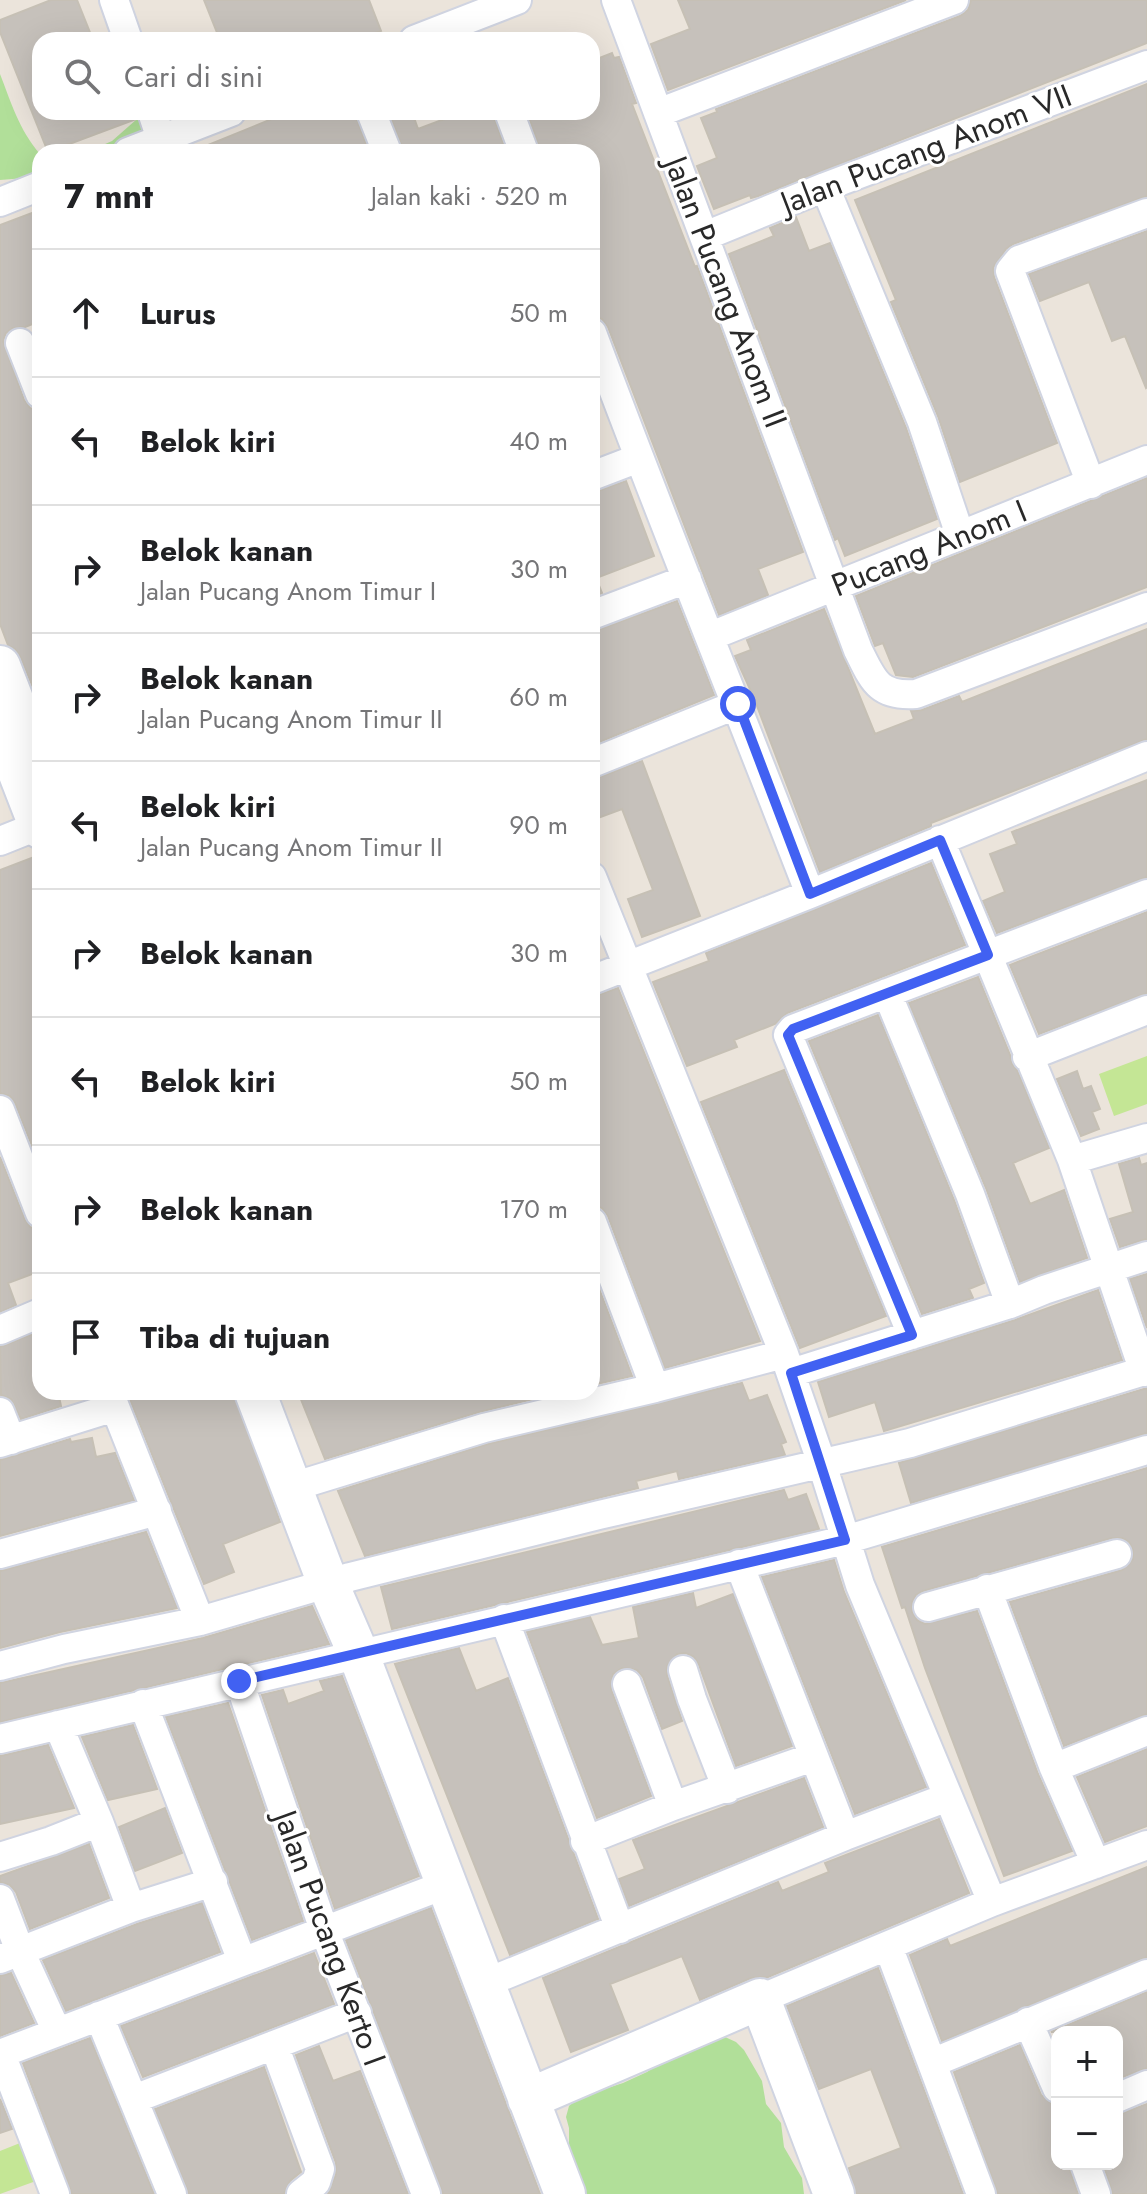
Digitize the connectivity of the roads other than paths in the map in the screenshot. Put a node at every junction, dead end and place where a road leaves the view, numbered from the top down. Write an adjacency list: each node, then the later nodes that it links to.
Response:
1 (114, 0): 6 (street)
2 (517, 0): 5 (street)
3 (616, 0): 9 (street, Jalan Pucang Anom II)
4 (954, 0): 9 (street)
5 (474, 19): 7 (street)
6 (125, 32)
7 (437, 32)
8 (1147, 65): 18 (street, Jalan Pucang Anom VII)
9 (658, 113): 22 (street, Jalan Pucang Anom II)
10 (155, 120): 14 (street)
11 (210, 120): 14 (street)
12 (374, 120): 16 (street)
13 (512, 120): 17 (street)
14 (161, 139): 15 (street)
15 (148, 144)
16 (384, 144)
17 (521, 144)
18 (825, 187): 22 (street, Jalan Pucang Anom VII); 30 (street)
19 (32, 189): 20 (street)
20 (0, 202)
21 (1147, 213): 29 (street)
22 (705, 236): 32 (street, Jalan Pucang Anom II)
23 (20, 343): 25 (street)
24 (600, 354): 26 (street)
25 (32, 374)
26 (639, 458): 28 (street); 31 (street)
27 (1147, 460): 29 (street, Pucang Anom I)
28 (600, 473)
29 (1091, 484): 30 (street, Pucang Anom I)
30 (960, 535): 32 (street, Pucang Anom I)
31 (687, 579): 34 (street); 35 (street)
32 (835, 585): 33 (street, Jalan Pucang Anom II); 35 (street, Pucang Anom I)
33 (1147, 607)
34 (600, 612)
35 (711, 636): 37 (street)
36 (0, 666): 39 (main road)
37 (738, 704): 41 (street); 46 (street)
38 (0, 725): 42 (main road)
39 (32, 748)
40 (1147, 756): 44 (street)
41 (600, 760)
42 (32, 806)
43 (32, 829): 45 (street)
44 (940, 840): 46 (street); 49 (street)
45 (0, 841)
46 (810, 894): 50 (street)
47 (1147, 894): 49 (street)
48 (600, 898): 50 (street)
49 (988, 955): 52 (street); 54 (street)
50 (626, 967): 51 (street); 66 (street)
51 (600, 977)
52 (887, 993): 62 (street); 65 (street)
53 (1147, 1010): 54 (street)
54 (1027, 1057): 57 (street)
55 (0, 1110): 58 (street)
56 (1147, 1138): 57 (street)
57 (1072, 1160): 60 (street)
58 (32, 1192)
59 (1147, 1256): 60 (street)
60 (1108, 1268): 62 (street); 67 (street)
61 (603, 1284): 68 (street)
62 (1010, 1304): 65 (street)
63 (32, 1316): 64 (street)
64 (0, 1330)
65 (912, 1335): 66 (street)
66 (787, 1364): 68 (street); 76 (street)
67 (1145, 1371): 76 (street)
68 (655, 1388): 77 (street)
69 (109, 1400): 74 (street)
70 (112, 1400): 78 (street)
71 (259, 1400): 77 (main road)
72 (284, 1400): 77 (main road)
73 (0, 1412): 74 (street)
74 (6, 1441)
75 (1147, 1450): 79 (street)
76 (822, 1464): 79 (street); 83 (street)
77 (304, 1483): 83 (main road)
78 (157, 1511): 80 (street); 87 (street)
79 (845, 1540): 82 (street); 100 (street)
80 (0, 1554)
81 (1117, 1554): 84 (street)
82 (739, 1564): 86 (street); 97 (street)
83 (340, 1582): 87 (street); 88 (main road)
84 (987, 1589): 85 (street); 98 (street)
85 (928, 1607)
86 (504, 1619): 88 (street); 104 (street)
87 (200, 1621): 89 (street)
88 (368, 1650): 91 (street); 109 (main road); 119 (main road)
89 (0, 1666)
90 (683, 1670): 99 (street)
91 (239, 1681): 93 (street); 114 (street, Jalan Pucang Kerto I)
92 (627, 1684): 101 (street)
93 (143, 1704): 94 (street); 108 (street)
94 (58, 1725): 96 (street); 102 (street)
95 (1147, 1731): 98 (street)
96 (0, 1739)
97 (813, 1757): 99 (street); 103 (street)
98 (1054, 1768): 107 (street)
99 (727, 1789): 101 (street)
100 (948, 1797): 103 (street); 111 (street)
101 (673, 1806): 104 (street)
102 (99, 1822): 106 (street); 112 (street)
103 (845, 1836): 113 (street)
104 (585, 1841): 113 (street)
105 (1147, 1845): 107 (street)
106 (0, 1857)
107 (1096, 1864): 111 (street)
108 (213, 1882): 112 (street); 117 (street)
109 (447, 1884): 114 (street); 119 (main road)
110 (0, 1899): 116 (street)
111 (992, 1902): 115 (street)
112 (131, 1908): 116 (street)
113 (620, 1929): 119 (street)
114 (324, 1930): 117 (street); 121 (street, Jalan Pucang Kerto I)
115 (888, 1946): 120 (street); 127 (street)
116 (10, 1955): 124 (street)
117 (242, 1961): 122 (street)
118 (1147, 1974): 123 (street)
119 (494, 1979): 130 (main road)
120 (751, 2003): 130 (main road); 135 (main road)
121 (357, 2013): 125 (street); 138 (street, Jalan Pucang Kerto I)
122 (99, 2016): 124 (street); 132 (street)
123 (1028, 2022): 127 (street); 128 (street)
124 (57, 2032): 126 (street)
125 (274, 2045): 132 (street); 137 (street)
126 (0, 2054): 134 (street)
127 (932, 2063): 141 (street)
128 (1051, 2074)
129 (1147, 2085): 131 (street)
130 (538, 2094): 139 (main road); 140 (main road)
131 (1123, 2095)
132 (134, 2099): 136 (street)
133 (1087, 2170): 142 (street)
134 (54, 2193)
135 (825, 2193)
136 (172, 2194)
137 (301, 2194)
138 (426, 2194)
139 (565, 2194)
140 (586, 2194)
141 (981, 2194)
142 (1096, 2194)

